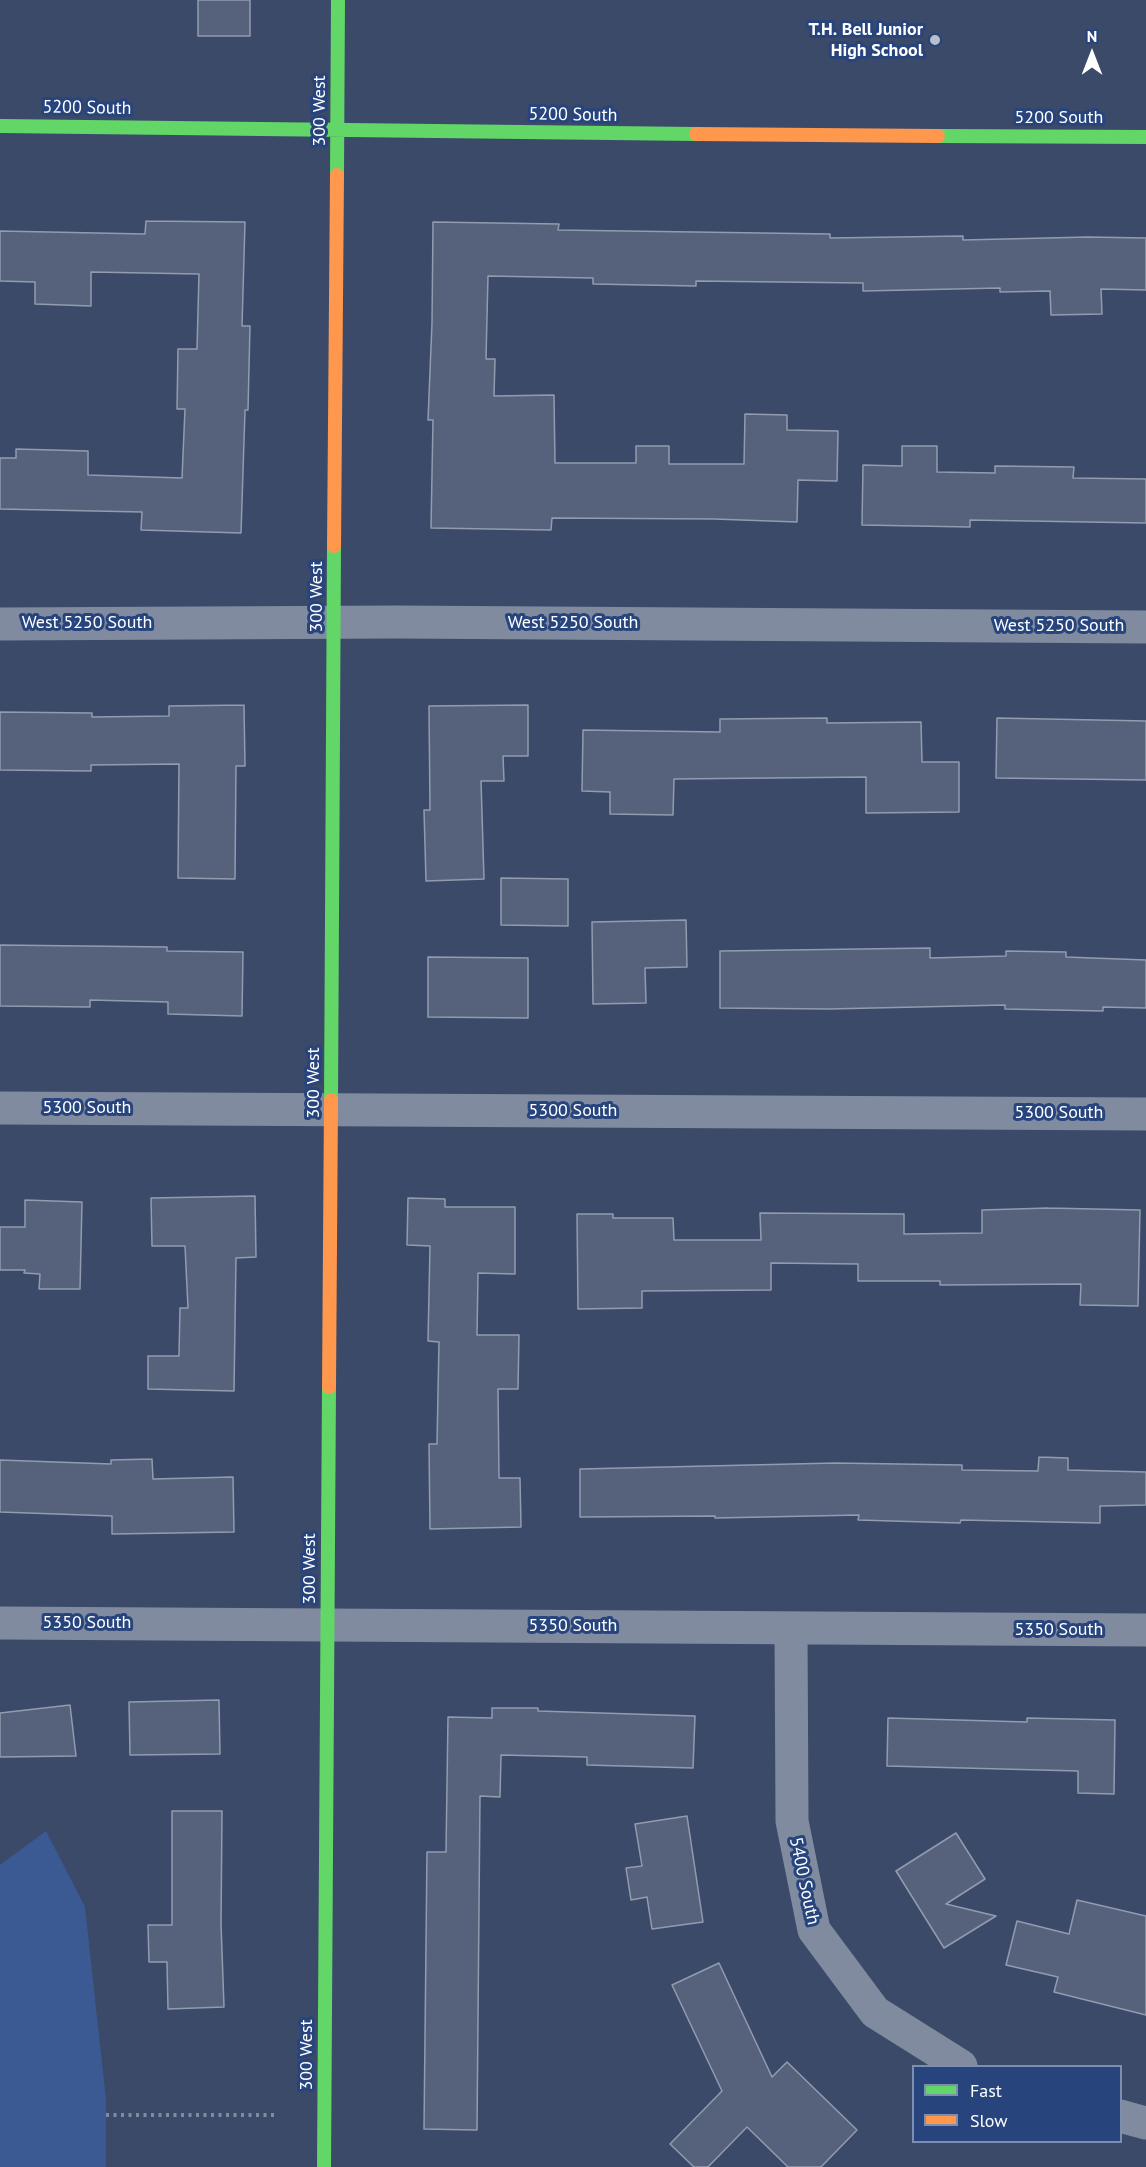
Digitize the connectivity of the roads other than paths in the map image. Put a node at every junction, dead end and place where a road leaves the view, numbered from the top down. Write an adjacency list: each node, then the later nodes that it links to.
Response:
1 (338, 0): 3 (main road, 300 West)
2 (0, 126): 3 (main road, 5200 South)
3 (338, 129): 4 (main road, 5200 South); 5 (main road, 300 West)
4 (1146, 137)
5 (335, 622): 6 (street, West 5250 South); 7 (street, West 5250 South); 9 (main road, 300 West)
6 (0, 624)
7 (1146, 627)
8 (0, 1108): 9 (street, 5300 South)
9 (332, 1110): 10 (street, 5300 South); 12 (main road, 300 West)
10 (1146, 1114)
11 (0, 1623): 12 (street, 5350 South)
12 (328, 1624): 13 (street, 5350 South); 18 (main road, 300 West)
13 (791, 1628): 14 (street, 5350 South); 15 (street, 5400 South)
14 (1146, 1630)
15 (958, 2065)
16 (1122, 2117): 17 (street)
17 (1146, 2123)
18 (324, 2167)

